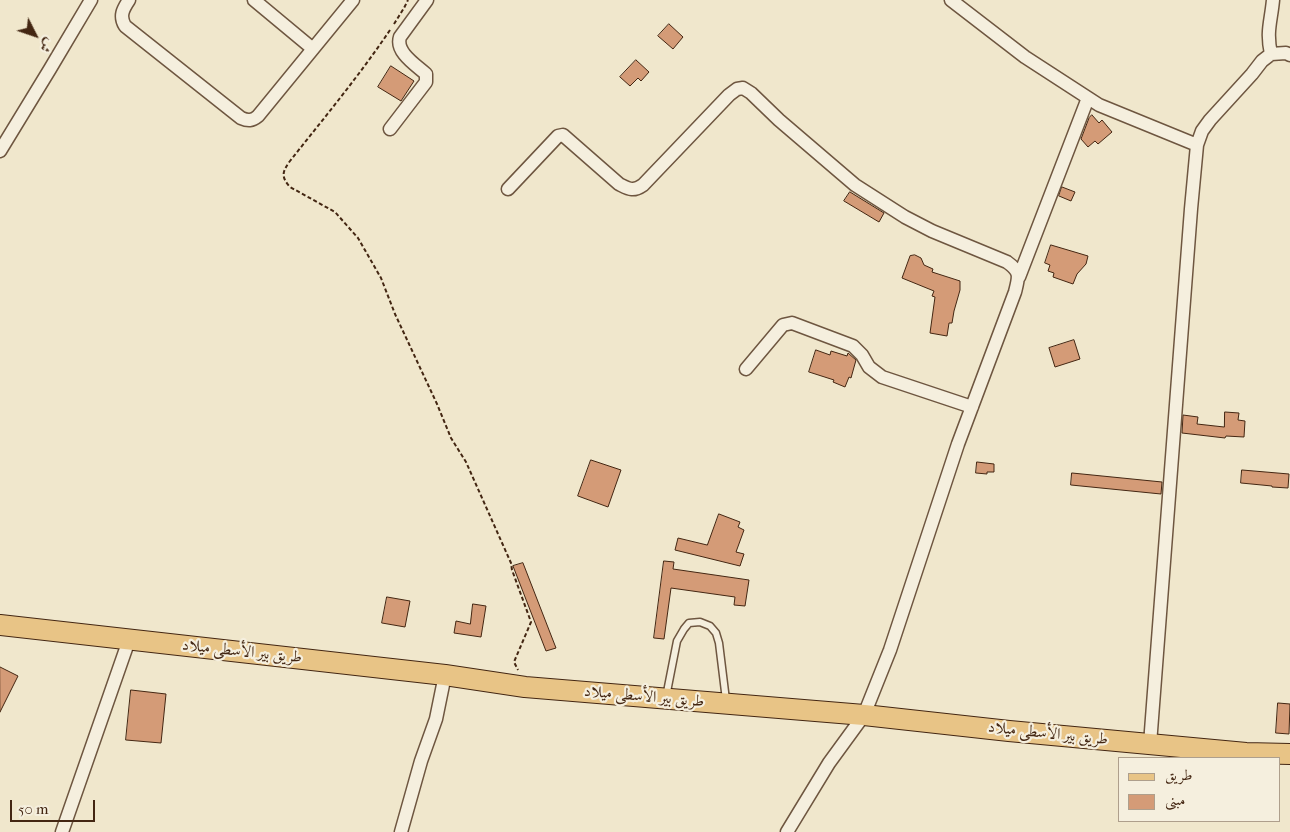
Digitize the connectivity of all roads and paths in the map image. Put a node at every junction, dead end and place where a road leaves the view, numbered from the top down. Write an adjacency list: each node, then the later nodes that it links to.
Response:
1 (91, 0): 15 (street)
2 (129, 0): 9 (street)
3 (254, 0): 9 (street)
4 (353, 0): 9 (street)
5 (408, 0): 23 (path)
6 (427, 0): 13 (street)
7 (951, 0): 12 (street)
8 (1273, 0): 10 (street)
9 (314, 49)
10 (1271, 54): 11 (street); 14 (street)
11 (1290, 54)
12 (1088, 98): 14 (street); 17 (street)
13 (390, 129)
14 (1197, 145): 27 (street)
15 (0, 151)
16 (508, 189): 17 (street)
17 (1019, 277): 19 (street)
18 (746, 370): 19 (street)
19 (972, 407): 26 (street)
20 (0, 625): 21 (main road, طريق بير الأسطى ميلاد)
21 (129, 640): 22 (main road, طريق بير الأسطى ميلاد); 29 (street)
22 (445, 675): 23 (main road, طريق بير الأسطى ميلاد); 30 (street)
23 (525, 686): 24 (main road, طريق بير الأسطى ميلاد)
24 (666, 699): 25 (main road, طريق بير الأسطى ميلاد); 25 (lane)
25 (726, 704): 26 (main road, طريق بير الأسطى ميلاد)
26 (864, 715): 27 (main road, طريق بير الأسطى ميلاد); 31 (street)
27 (1150, 744): 28 (main road, طريق بير الأسطى ميلاد)
28 (1290, 754)
29 (62, 832)
30 (400, 832)
31 (787, 832)

